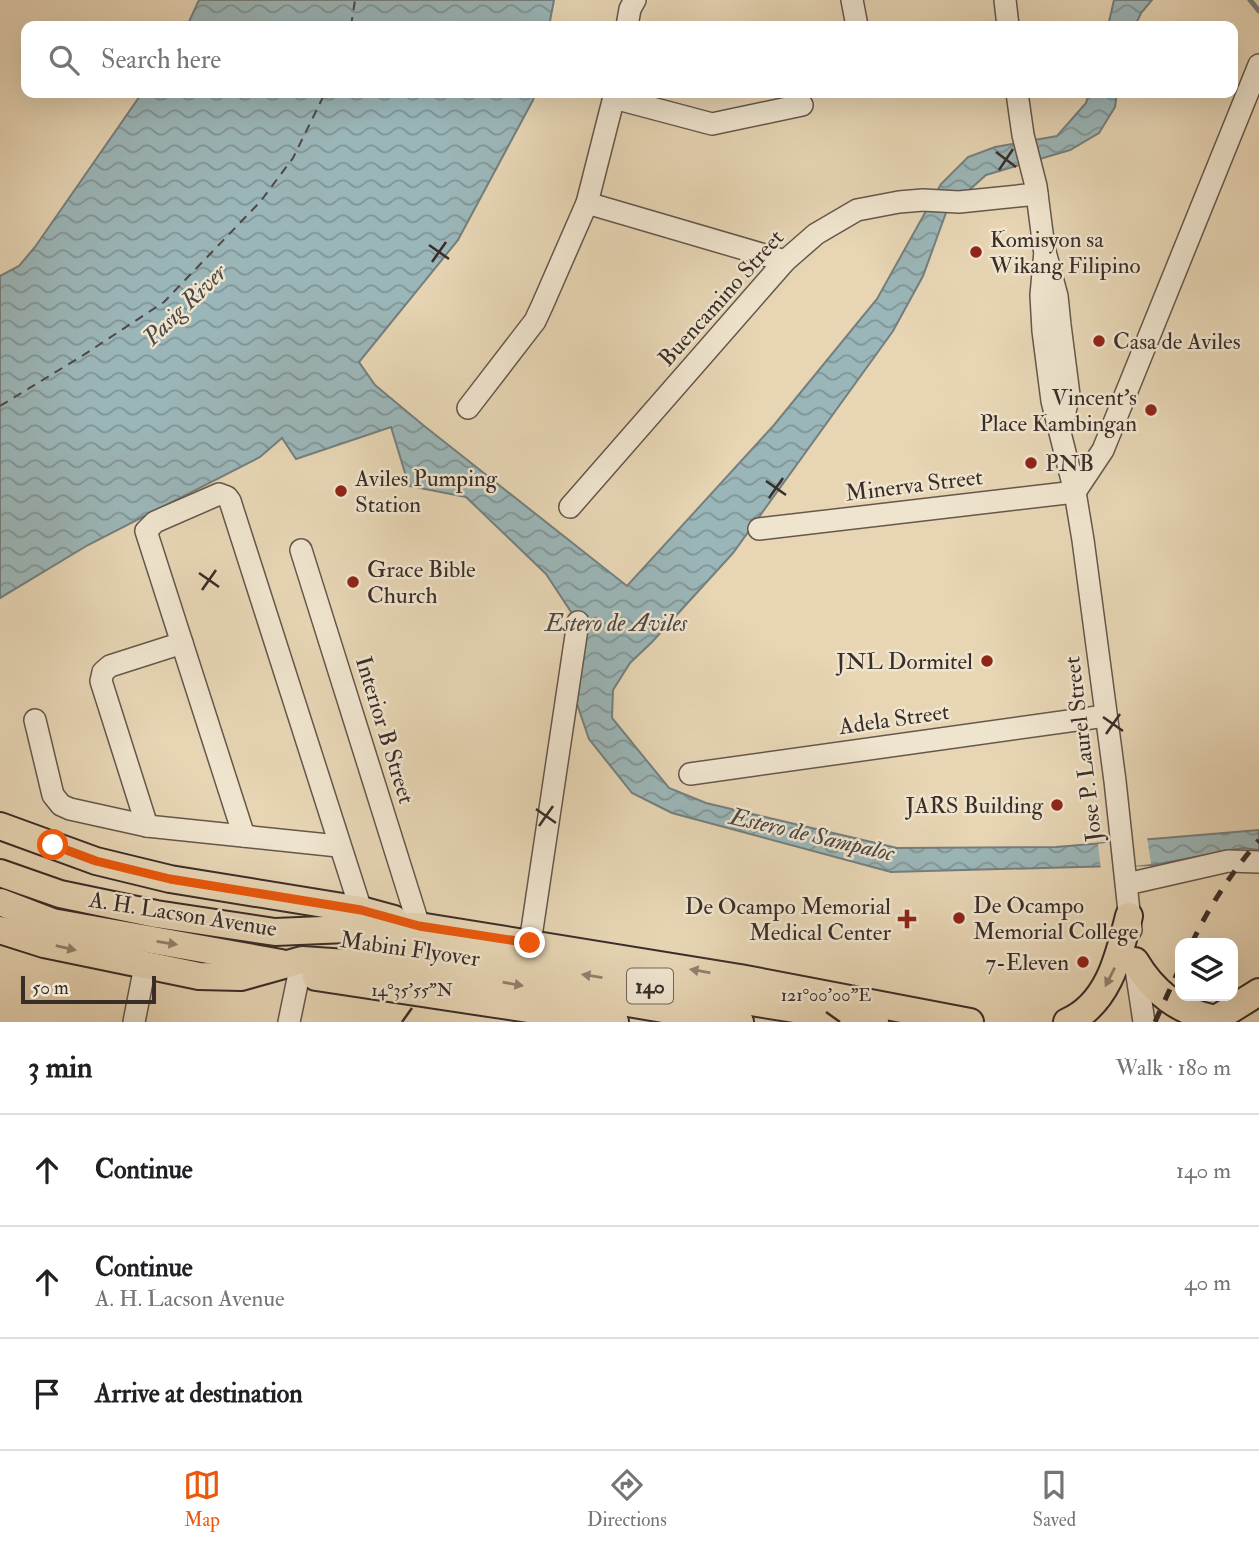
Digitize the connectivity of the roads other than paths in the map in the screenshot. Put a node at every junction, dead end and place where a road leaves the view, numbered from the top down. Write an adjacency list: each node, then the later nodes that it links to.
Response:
1 (635, 0): 4 (street)
2 (852, 0): 5 (street)
3 (1005, 0): 6 (street)
4 (628, 21)
5 (856, 21)
6 (1007, 21)
7 (1259, 65): 16 (street)
8 (613, 98): 13 (street)
9 (624, 98): 11 (street)
10 (1018, 98): 12 (street, Jose P. Laurel Street)
11 (802, 105)
12 (1037, 190): 14 (street, Buencamino Street); 16 (street, Jose P. Laurel Street)
13 (587, 203): 14 (street); 15 (street)
14 (785, 261): 17 (street, Buencamino Street)
15 (468, 408)
16 (1075, 492): 18 (street, Minerva Street); 22 (street, Jose P. Laurel Street)
17 (570, 507)
18 (759, 529)
19 (301, 550): 38 (street, Interior B Street)
20 (578, 622): 37 (street)
21 (182, 643): 26 (street); 27 (street); 28 (street)
22 (1105, 716): 24 (street, Adela Street); 31 (street, Jose P. Laurel Street)
23 (36, 720): 26 (street)
24 (690, 774)
25 (1, 825): 33 (main road)
26 (147, 826): 27 (street)
27 (244, 836): 28 (street)
28 (338, 846): 33 (street)
29 (1259, 862): 31 (street)
30 (0, 873): 36 (main road, A. H. Lacson Avenue / 140)
31 (1125, 876): 34 (street, Jose P. Laurel Street)
32 (0, 902): 41 (main road, A. H. Lacson Avenue / 140, one-way to 41)
33 (361, 910): 38 (main road)
34 (1129, 916): 39 (street, Jose P. Laurel Street); 50 (main road, one-way to 50)
35 (0, 930): 40 (main road, one-way to 40)
36 (275, 932): 38 (main road, Mabini Flyover / 140)
37 (530, 943): 38 (main road, 140); 49 (main road, 140, one-way to 37)
38 (422, 948): 41 (main road, Mabini Flyover / 140); 47 (main road, Mabini Flyover / 140, one-way to 47); 48 (main road, Mabini Flyover / 140, one-way to 38)
39 (1135, 961): 43 (main road); 51 (street, Jose P. Laurel Street)
40 (145, 966): 41 (main road); 44 (street)
41 (292, 969): 45 (street); 46 (main road, A. H. Lacson Avenue / 140)
42 (1259, 992): 43 (main road)
43 (1213, 1021)
44 (134, 1022)
45 (289, 1022)
46 (615, 1022)
47 (740, 1022)
48 (877, 1022)
49 (970, 1022)
50 (1067, 1022)
51 (1144, 1022)

